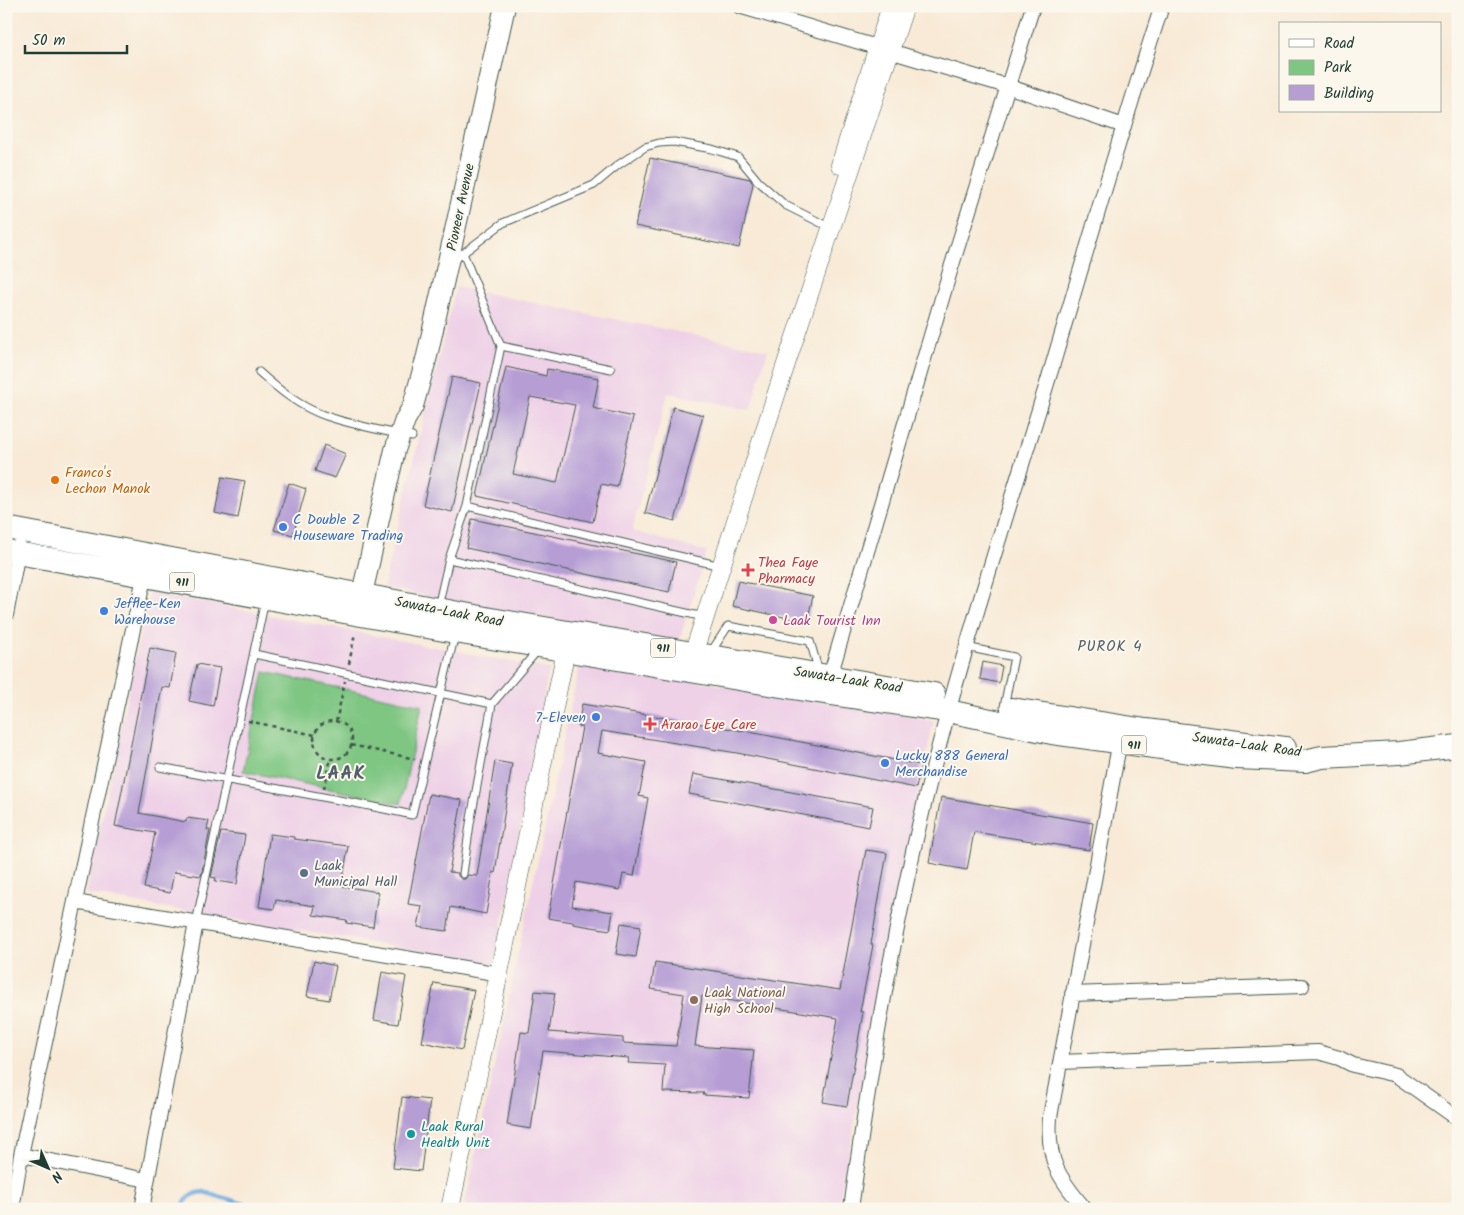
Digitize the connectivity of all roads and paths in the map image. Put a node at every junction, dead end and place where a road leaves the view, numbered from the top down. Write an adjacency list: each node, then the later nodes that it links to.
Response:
1 (504, 6): 11 (main road, Pioneer Avenue)
2 (891, 6): 7 (street)
3 (905, 6): 7 (street)
4 (1032, 6): 8 (street)
5 (1162, 6): 9 (street)
6 (746, 7): 7 (street)
7 (884, 50): 8 (street); 10 (street); 21 (street)
8 (1007, 86): 9 (street); 33 (street)
9 (1124, 126): 29 (street)
10 (821, 223): 11 (lane); 21 (street)
11 (455, 259): 12 (lane); 15 (main road, Pioneer Avenue)
12 (501, 346): 13 (lane); 16 (lane)
13 (611, 369)
14 (259, 372): 15 (lane)
15 (406, 436): 23 (main road, Pioneer Avenue)
16 (467, 506): 19 (lane); 21 (lane)
17 (14, 530): 18 (street); 20 (main road, Sawata-Laak Road / 911)
18 (12, 552): 20 (main road, Sawata-Laak Road / 911); 25 (street)
19 (449, 559): 24 (lane); 26 (lane)
20 (146, 564): 22 (main road, Sawata-Laak Road / 911); 49 (street)
21 (715, 565): 26 (street)
22 (267, 587): 23 (main road, Sawata-Laak Road / 911); 31 (lane)
23 (366, 606): 24 (main road, Sawata-Laak Road / 911); 27 (main road, Sawata-Laak Road / 911)
24 (437, 608): 32 (main road, Sawata-Laak Road / 911)
25 (6, 615)
26 (699, 616): 32 (street)
27 (455, 632): 28 (main road, Sawata-Laak Road / 911); 34 (lane)
28 (542, 646): 30 (main road, Sawata-Laak Road / 911); 35 (lane)
29 (966, 647): 36 (street); 37 (lane)
30 (566, 650): 32 (main road, Sawata-Laak Road / 911); 51 (street)
31 (254, 654): 34 (lane); 38 (lane)
32 (690, 660): 33 (main road, Sawata-Laak Road / 911); 33 (lane)
33 (825, 681): 36 (main road, Sawata-Laak Road / 911)
34 (440, 694): 35 (lane); 44 (lane)
35 (492, 704): 48 (lane)
36 (950, 704): 37 (main road, Sawata-Laak Road / 911); 40 (main road, Sawata-Laak Road / 911); 61 (street)
37 (1004, 707): 40 (main road, Sawata-Laak Road / 911)
38 (240, 719): 39 (path); 46 (lane)
39 (315, 735): 41 (path); 43 (path)
40 (1121, 735): 42 (main road, Sawata-Laak Road / 911); 53 (street)
41 (351, 745): 43 (path); 44 (path)
42 (1458, 746)
43 (331, 758): 47 (path)
44 (424, 761): 47 (lane)
45 (160, 767): 46 (lane)
46 (226, 780): 47 (lane); 50 (lane)
47 (323, 796)
48 (464, 874)
49 (74, 902): 50 (street); 56 (street)
50 (196, 923): 51 (street); 57 (street)
51 (500, 974): 60 (street)
52 (1302, 986): 53 (street)
53 (1072, 994): 54 (street)
54 (1060, 1062): 55 (street); 62 (street)
55 (1454, 1116)
56 (21, 1155): 57 (street); 58 (street)
57 (148, 1180): 59 (street)
58 (12, 1209)
59 (142, 1209)
60 (450, 1209)
61 (851, 1209)
62 (1085, 1209)

